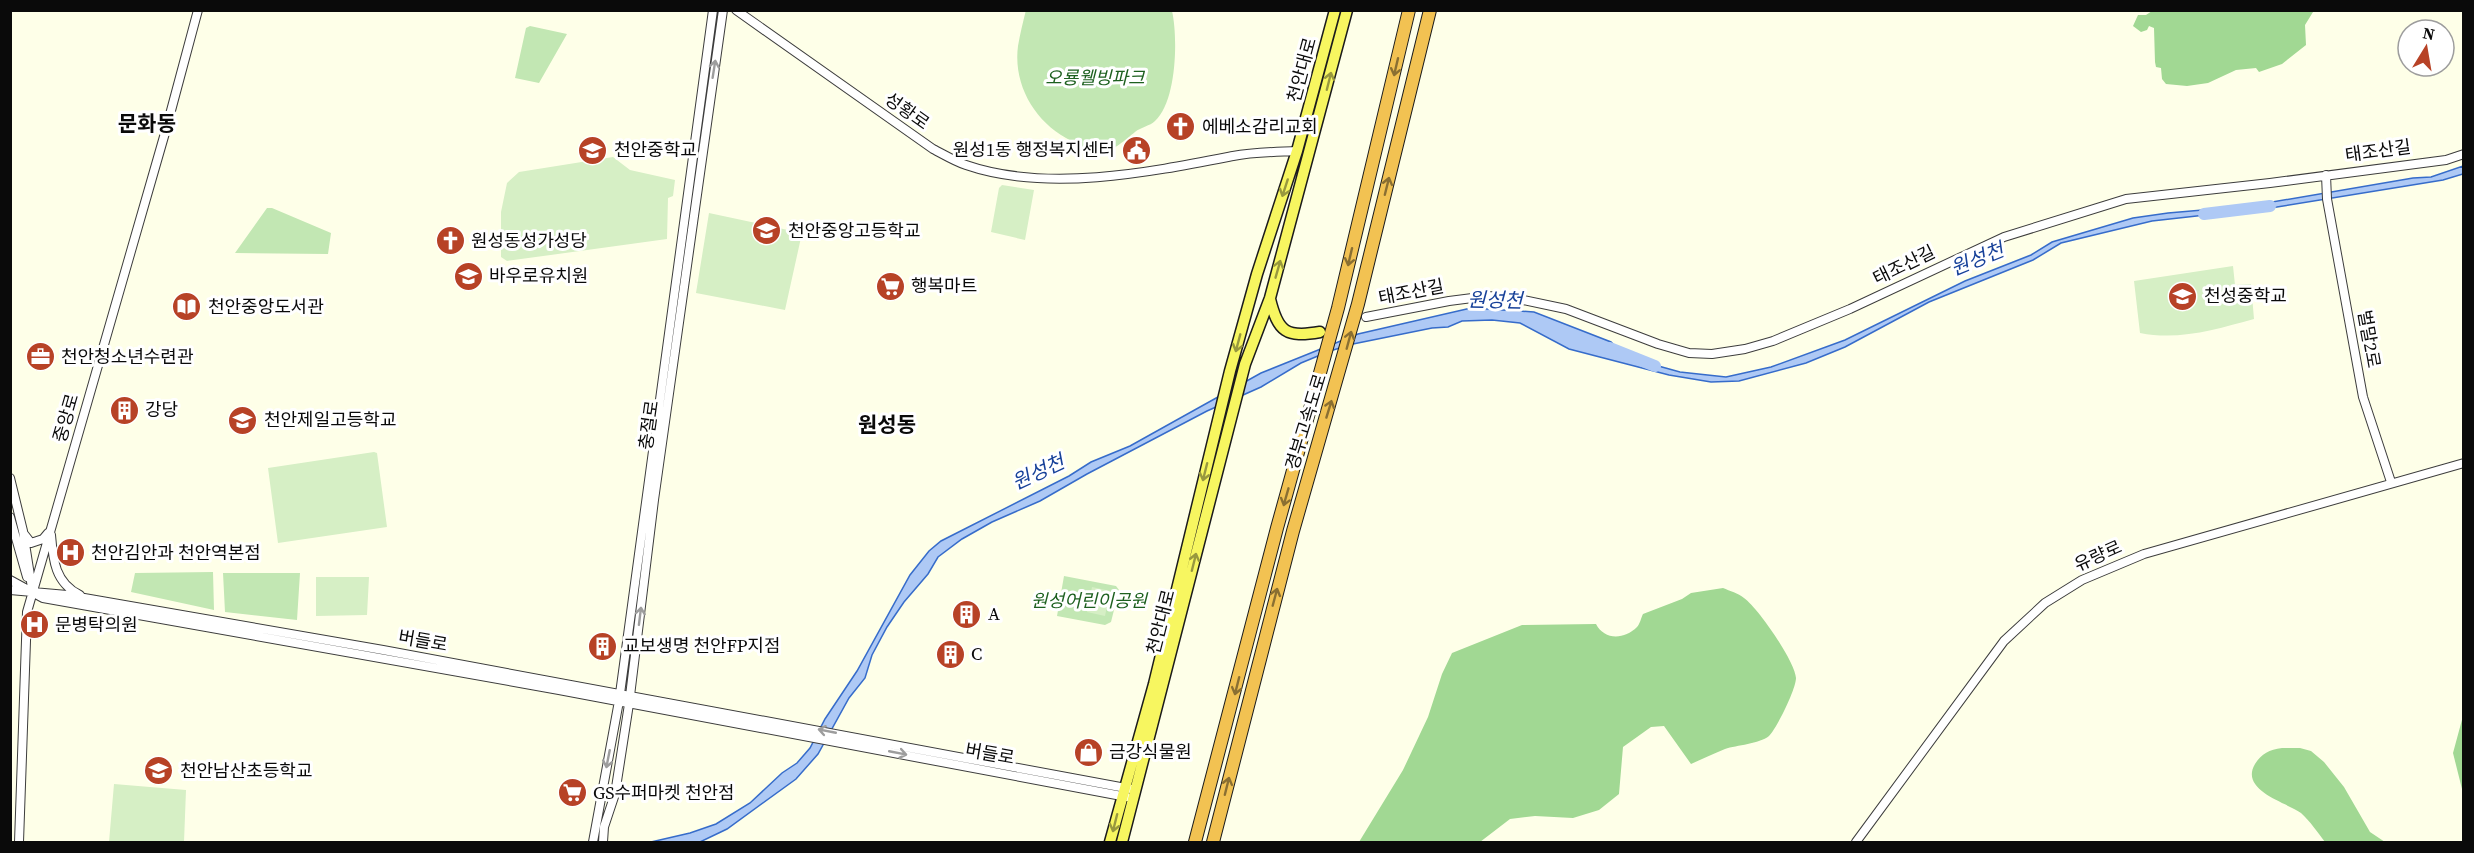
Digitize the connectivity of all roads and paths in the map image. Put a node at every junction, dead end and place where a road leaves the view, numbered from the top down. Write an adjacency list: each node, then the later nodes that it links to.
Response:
1 (198, 10): 19 (street, 중앙로)
2 (713, 10): 25 (street, 충절로)
3 (723, 10): 26 (street, 충절로, one-way to 3)
4 (736, 10): 9 (street, 성황로)
5 (1335, 10): 9 (main road, 천안대로)
6 (1347, 10): 12 (main road, 천안대로, one-way to 6)
7 (1409, 10): 34 (highway, 경부고속도로, one-way to 34)
8 (1430, 10): 35 (highway, 경부고속도로, one-way to 8)
9 (1297, 151): 28 (main road, 천안대로, one-way to 28)
10 (2463, 154): 11 (street, 태조산길)
11 (2325, 178): 13 (street, 태조산길); 17 (street, 벌말2로)
12 (1270, 298): 14 (main road); 28 (main road, 천안대로, one-way to 12)
13 (1366, 317)
14 (1320, 332)
15 (2463, 463): 17 (street, 유량로)
16 (10, 478): 20 (street)
17 (2391, 482): 36 (street, 유량로)
18 (10, 516): 23 (street)
19 (51, 530): 20 (street); 23 (street, 중앙로); 24 (street)
20 (23, 531): 23 (street)
21 (10, 580): 23 (street)
22 (10, 590): 23 (street)
23 (32, 592): 24 (street, 버들로); 25 (street, 버들로); 31 (street, 중앙로)
24 (89, 599): 25 (street, 버들로)
25 (620, 698): 26 (street, 버들로); 29 (street, 충절로, one-way to 29)
26 (630, 700): 27 (street, 버들로); 27 (street, 버들로, one-way to 26); 30 (street, 충절로)
27 (843, 739): 28 (street, 버들로)
28 (1130, 793): 32 (main road, 천안대로, one-way to 32); 33 (main road, 천안대로)
29 (594, 838)
30 (603, 838)
31 (19, 843)
32 (1110, 843)
33 (1122, 843)
34 (1196, 843)
35 (1213, 843)
36 (1856, 843)

